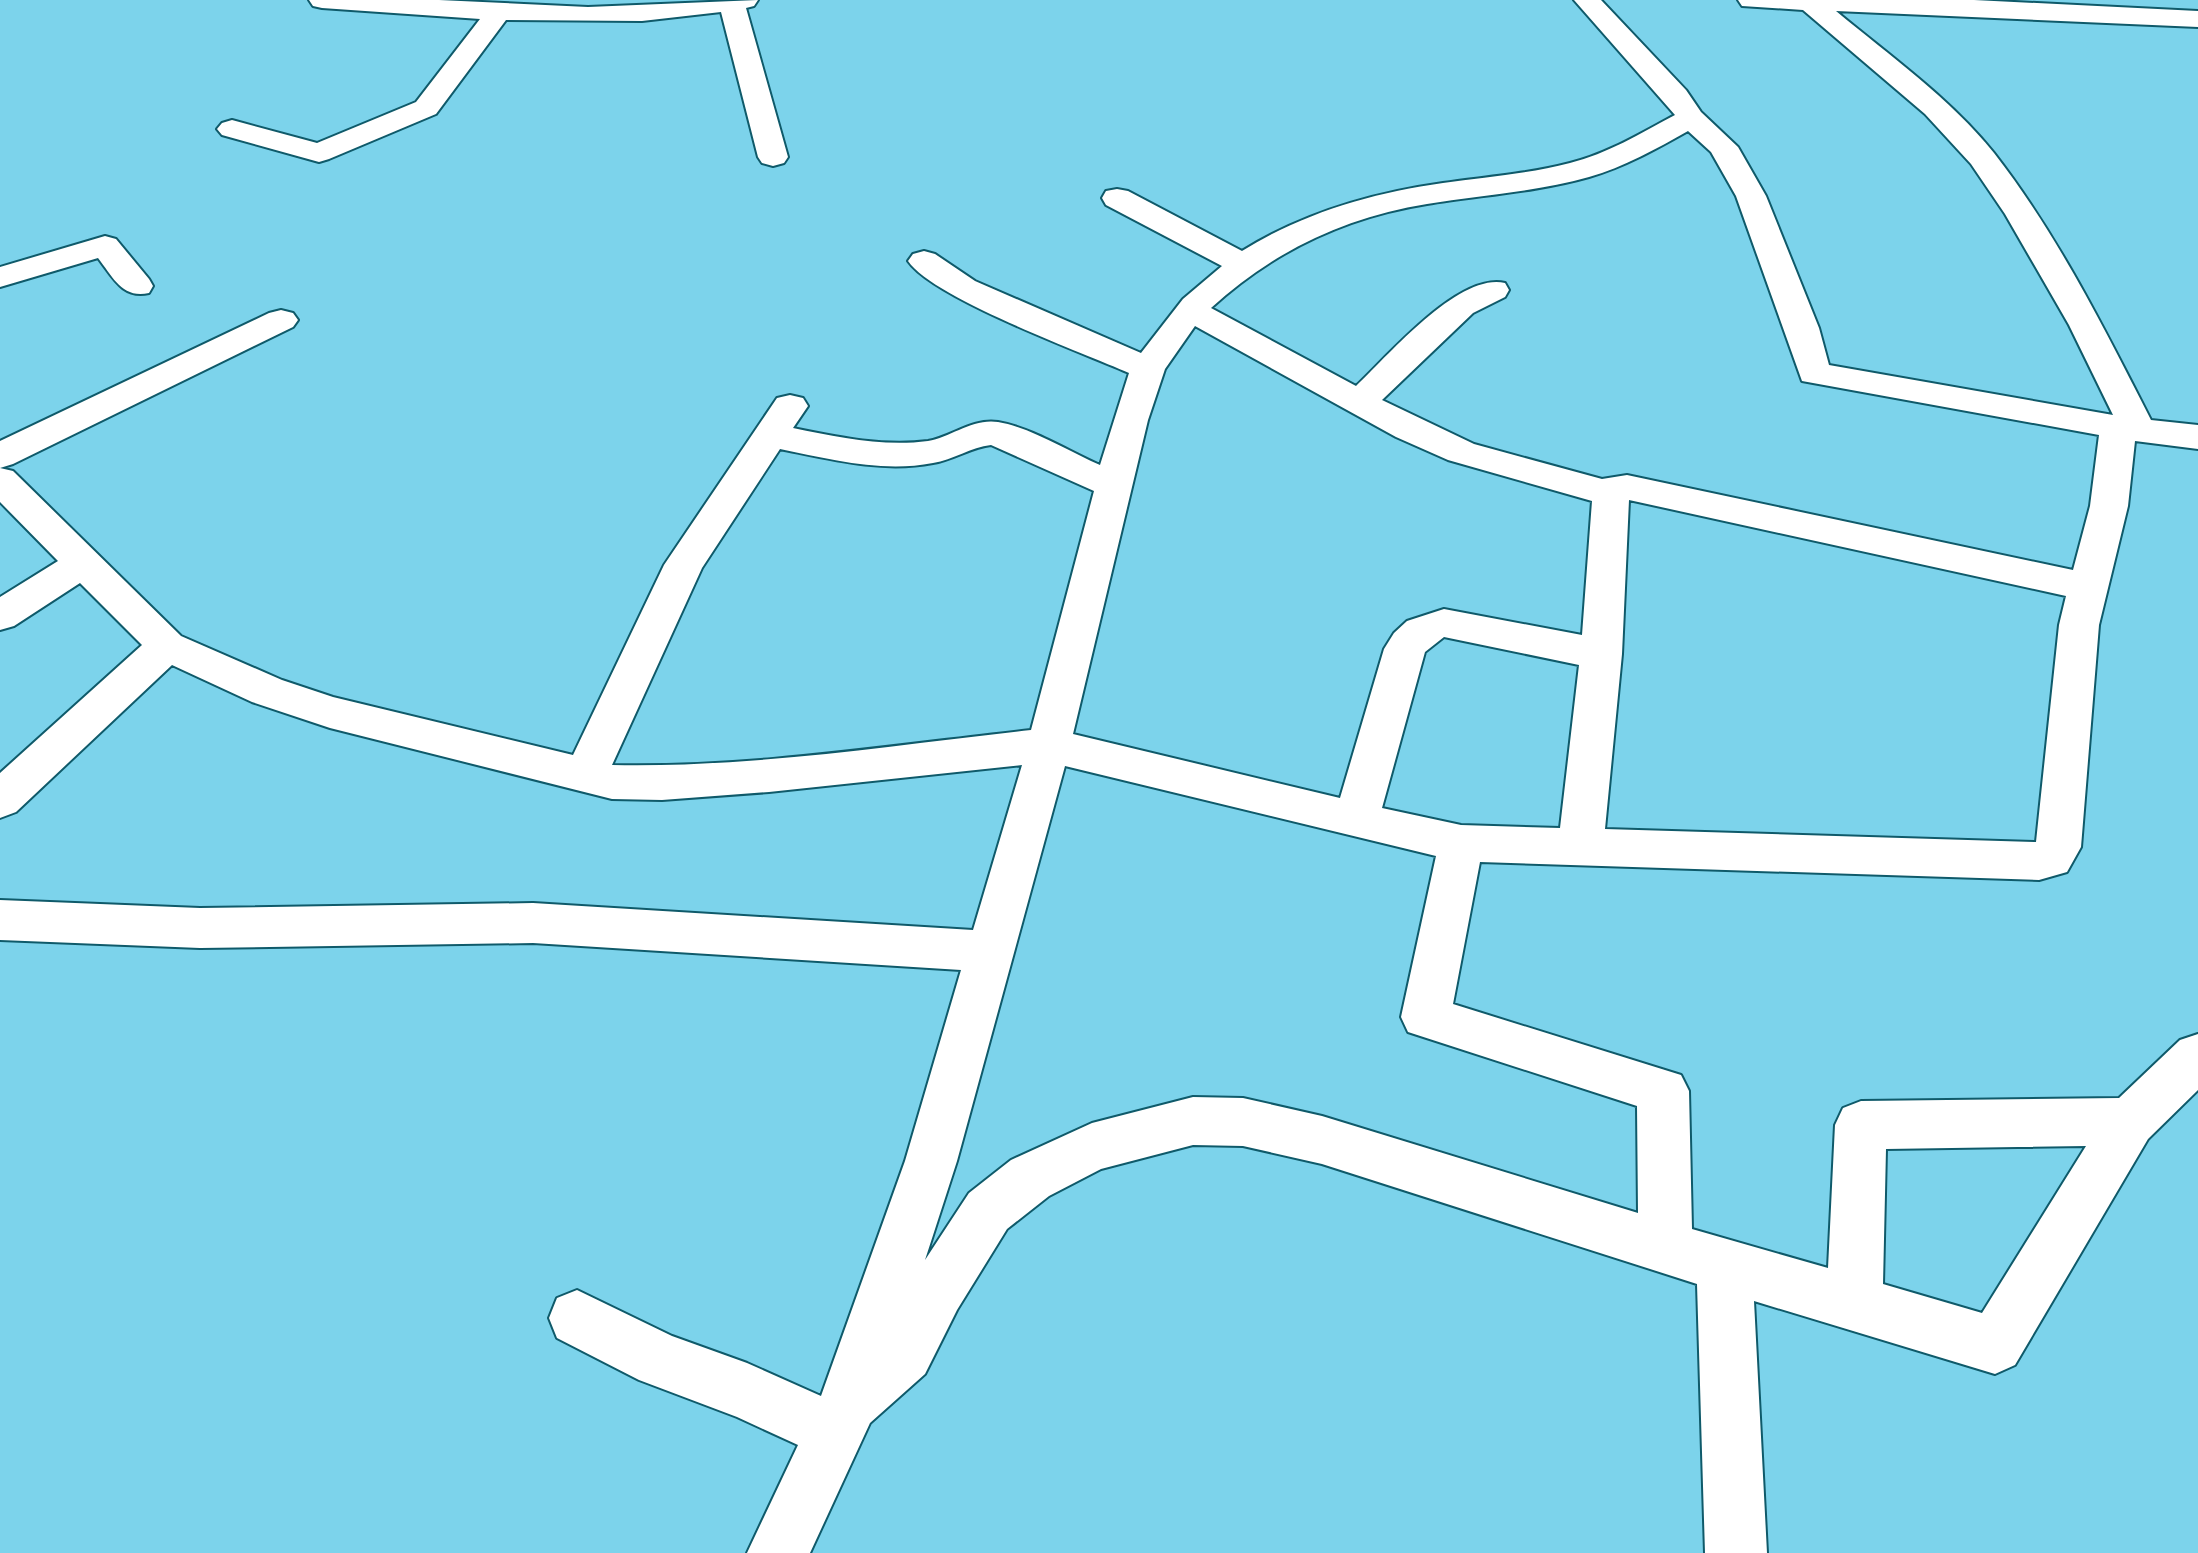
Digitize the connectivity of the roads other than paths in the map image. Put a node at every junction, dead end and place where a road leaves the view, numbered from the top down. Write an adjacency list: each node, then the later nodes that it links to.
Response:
1 (322, 0): 7 (street)
2 (1587, 0): 9 (street)
3 (1755, 0): 5 (street)
4 (738, 2): 7 (street); 11 (street)
5 (1810, 2): 6 (street); 22 (street)
6 (1975, 4): 8 (street)
7 (500, 10): 10 (street)
8 (2198, 19)
9 (1691, 118): 14 (street); 22 (street)
10 (232, 129)
11 (773, 157)
12 (1117, 198): 14 (street)
13 (924, 261): 20 (street)
14 (1244, 265): 18 (street)
15 (0, 277): 16 (street)
16 (137, 286)
17 (1493, 290): 21 (street)
18 (1192, 311): 20 (street); 21 (street)
19 (281, 320): 24 (street)
20 (1148, 369): 26 (street)
21 (1360, 401): 27 (street)
22 (2128, 429): 23 (street); 29 (street)
23 (2198, 437)
24 (0, 456)
25 (0, 480): 28 (street)
26 (1114, 485): 33 (street); 34 (street)
27 (1611, 494): 29 (street); 32 (street)
28 (83, 563): 30 (street); 31 (street)
29 (2089, 587): 38 (street)
30 (0, 616)
31 (167, 646): 34 (street); 35 (street)
32 (1601, 654): 36 (street); 38 (street)
33 (1049, 745): 34 (street); 36 (street); 40 (street)
34 (585, 776)
35 (0, 800)
36 (1356, 820): 37 (street)
37 (1461, 843): 38 (street); 43 (street)
38 (1580, 849)
39 (0, 920): 40 (street)
40 (992, 952): 47 (street)
41 (2198, 1056): 42 (street)
42 (2130, 1122): 45 (street); 45 (street)
43 (1665, 1248): 44 (street); 47 (street)
44 (1724, 1266): 45 (street); 49 (street)
45 (1854, 1302)
46 (577, 1318): 47 (street)
47 (842, 1417): 48 (street)
48 (778, 1553)
49 (1736, 1553)

